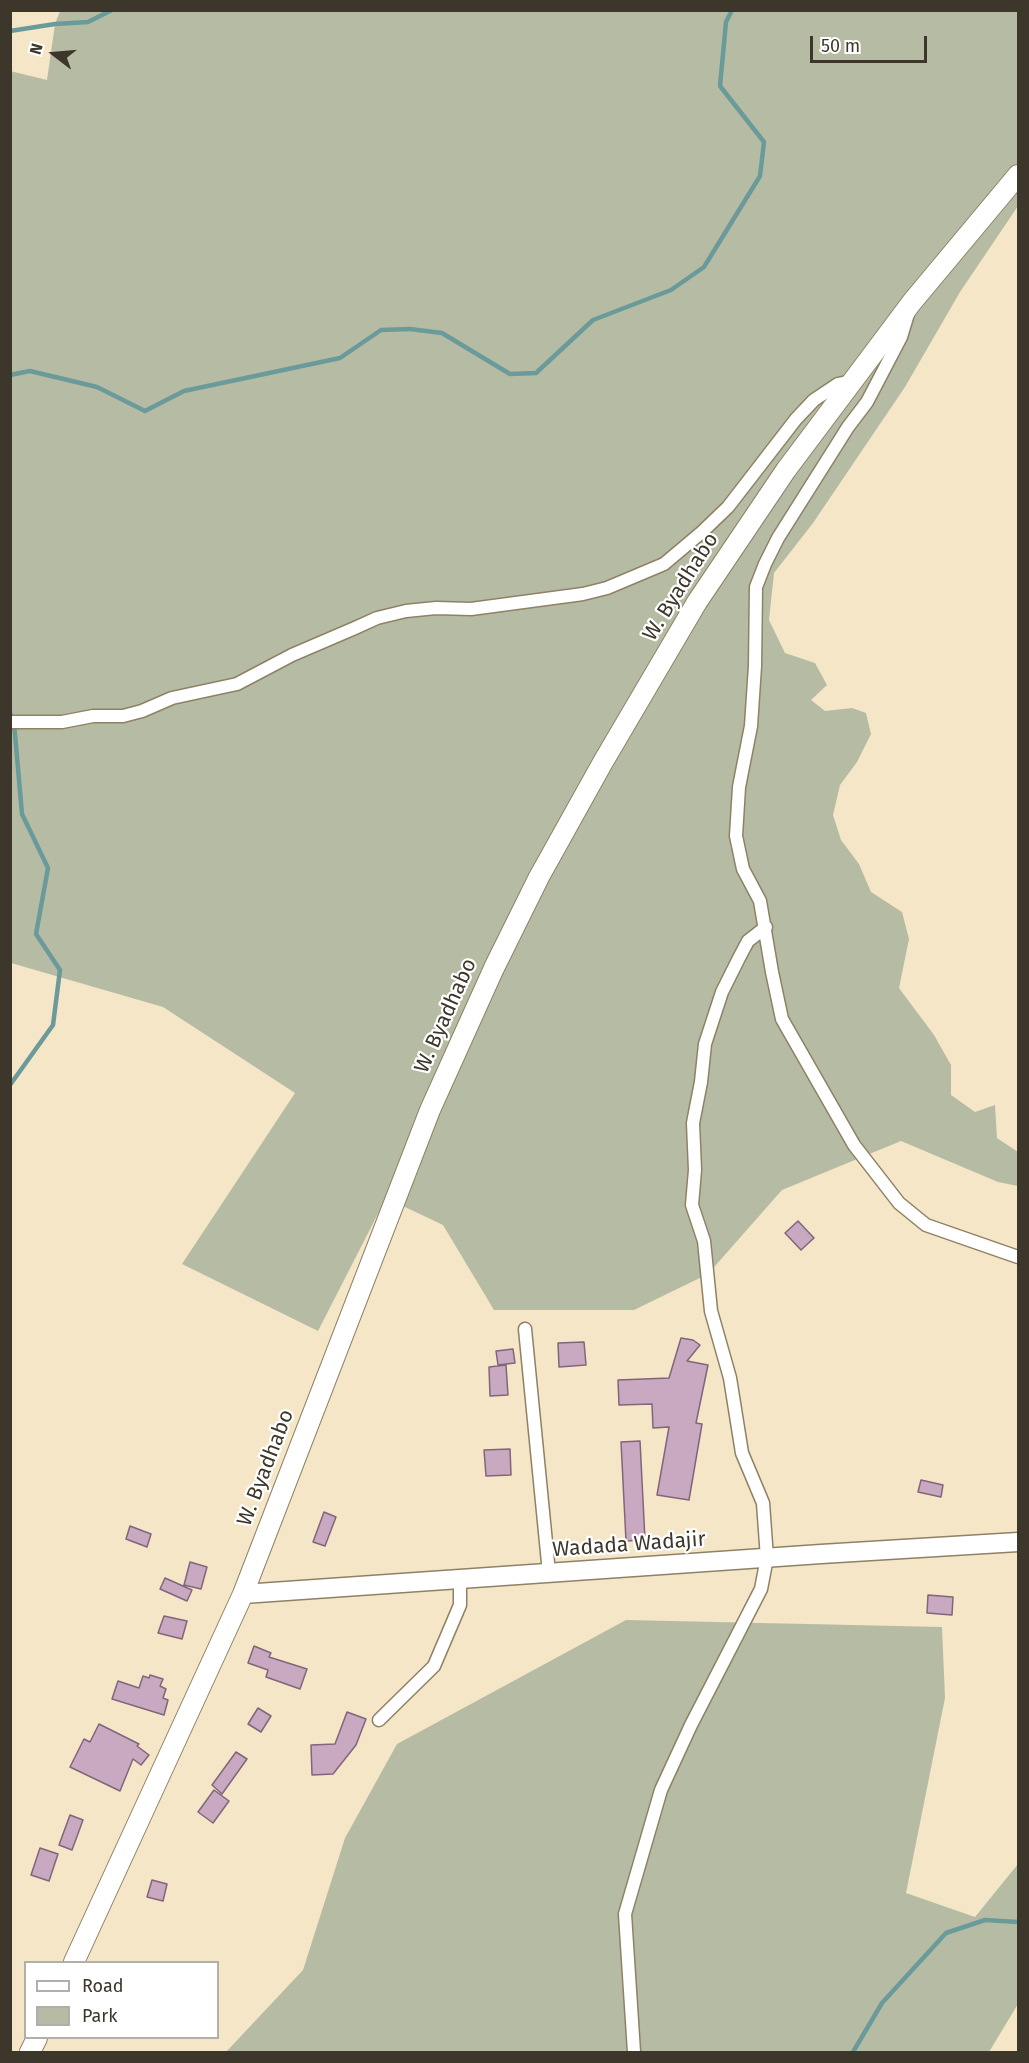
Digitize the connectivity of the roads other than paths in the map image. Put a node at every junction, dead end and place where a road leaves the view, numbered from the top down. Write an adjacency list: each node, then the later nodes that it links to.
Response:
1 (1018, 175): 2 (main road, W. Byadhabo)
2 (912, 302): 3 (main road, W. Byadhabo); 5 (street)
3 (852, 381): 4 (street); 12 (main road, W. Byadhabo)
4 (10, 722)
5 (766, 927): 6 (street); 9 (street)
6 (1018, 1257)
7 (525, 1329): 10 (street)
8 (1018, 1542): 9 (street, Wadada Wadajir)
9 (767, 1558): 10 (street, Wadada Wadajir); 15 (street)
10 (549, 1573): 11 (street, Wadada Wadajir)
11 (460, 1580): 12 (street, Wadada Wadajir); 13 (street)
12 (243, 1594): 14 (main road, W. Byadhabo)
13 (379, 1720)
14 (74, 1961)
15 (633, 2052)

